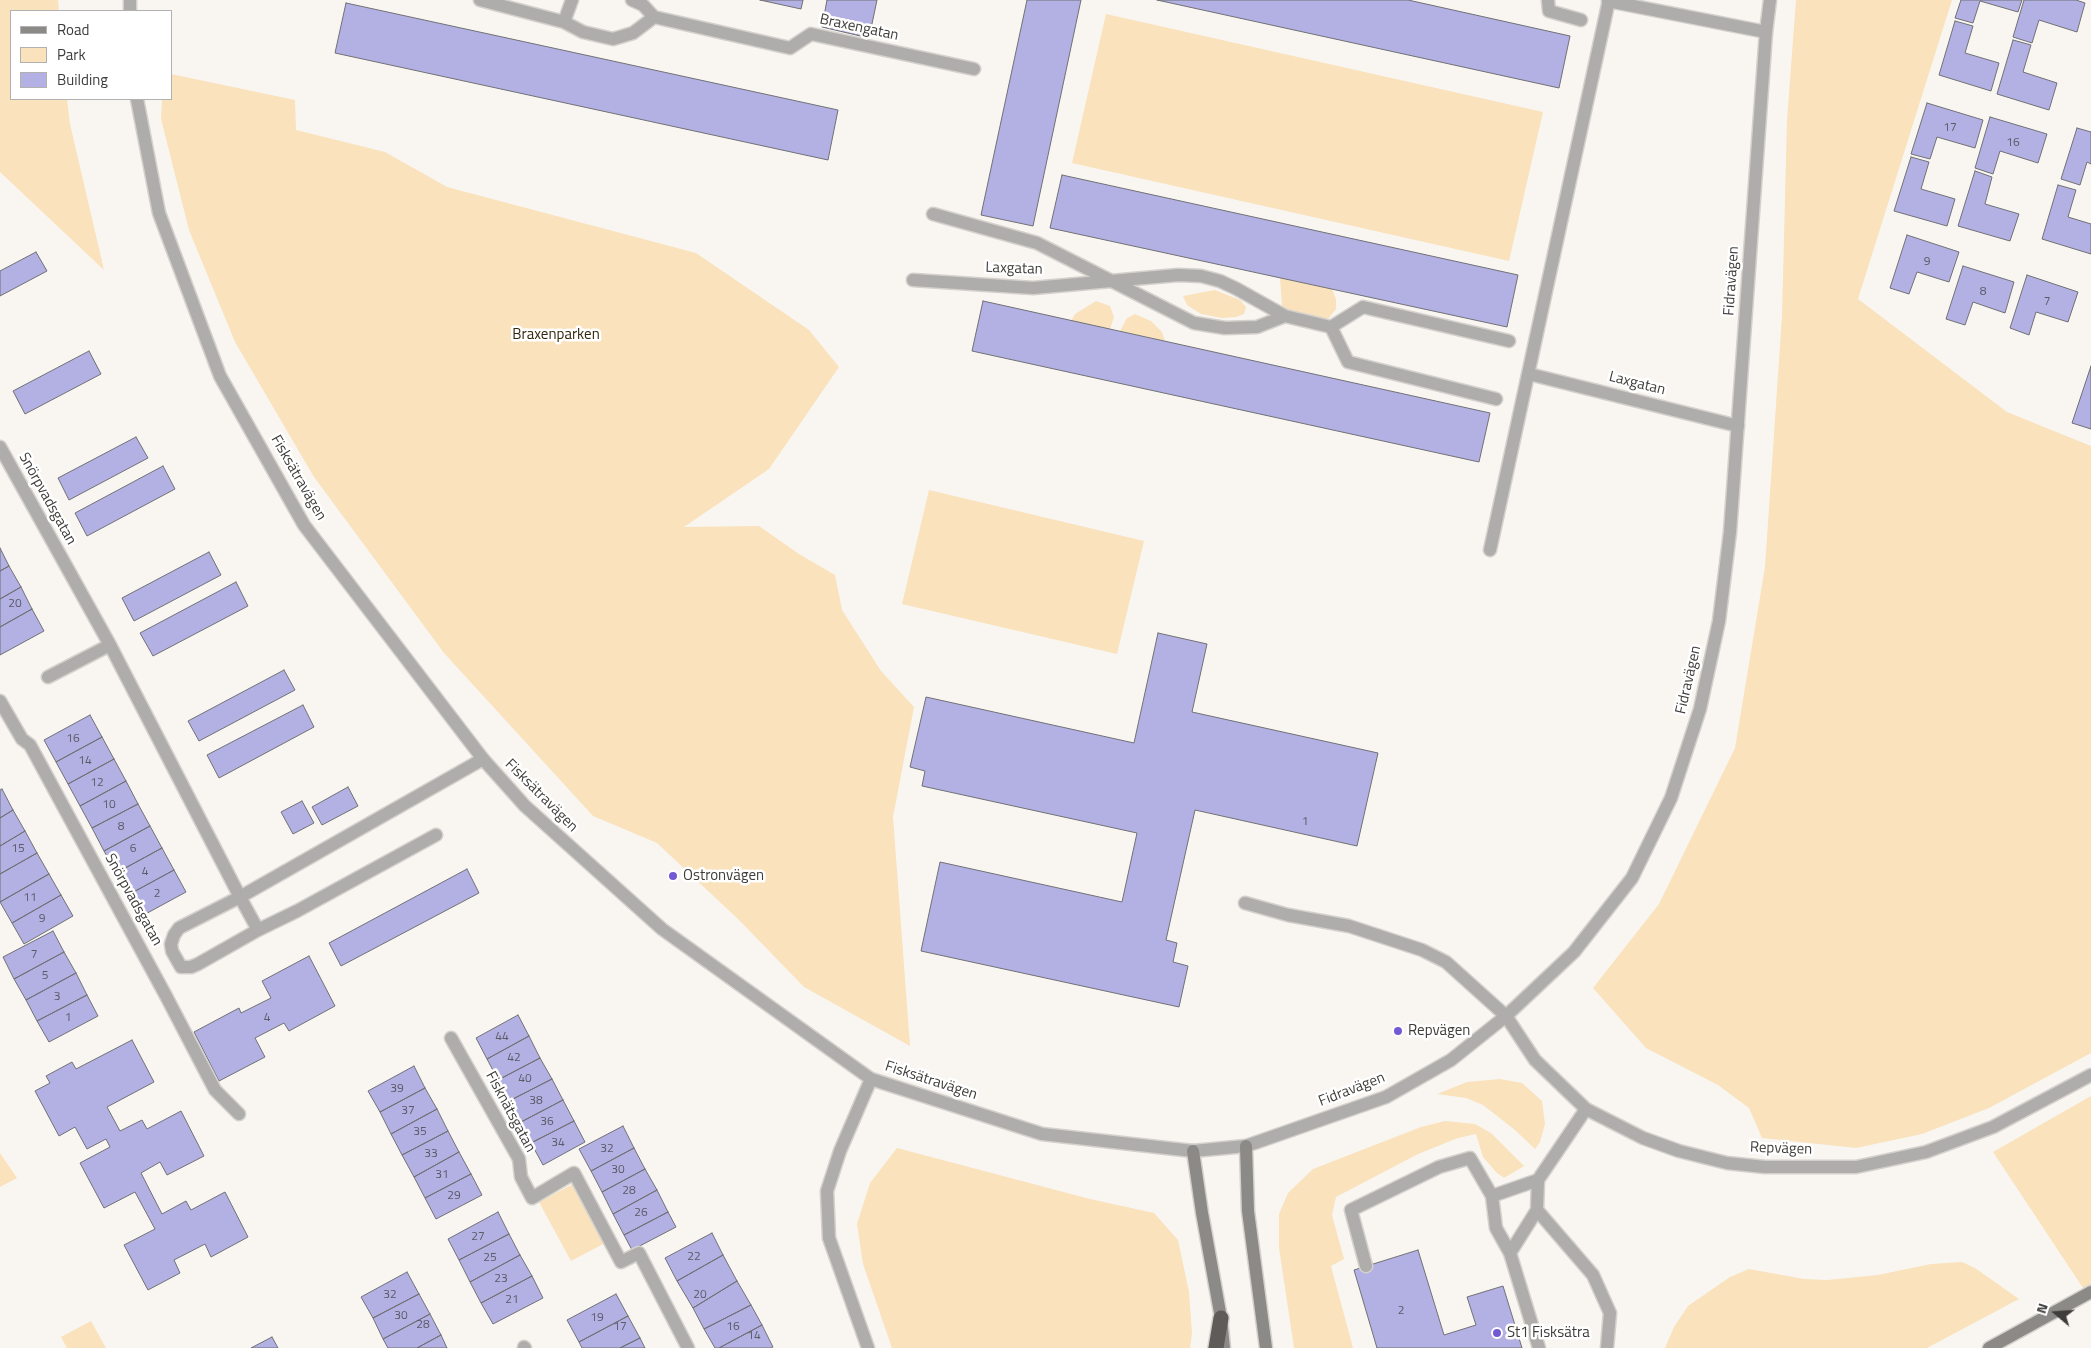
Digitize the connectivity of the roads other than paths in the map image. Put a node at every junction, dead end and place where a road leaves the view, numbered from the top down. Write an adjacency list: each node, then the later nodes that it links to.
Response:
1 (480, 0): 9 (street)
2 (572, 0): 9 (street)
3 (632, 0): 7 (street, Braxengatan)
4 (1548, 0): 8 (street)
5 (1609, 0): 10 (street); 19 (street)
6 (1770, 0): 10 (street, Fidravägen)
7 (654, 17): 9 (street); 11 (street, Braxengatan)
8 (1581, 20)
9 (564, 22)
10 (1766, 32): 21 (street, Fidravägen)
11 (974, 69)
12 (137, 100): 27 (street, Fisksätravägen)
13 (933, 214): 15 (street, Laxgatan)
14 (913, 280): 15 (street, Laxgatan)
15 (1113, 281): 16 (street, Laxgatan); 16 (street, Laxgatan)
16 (1284, 316): 17 (street, Laxgatan)
17 (1331, 328): 18 (street); 20 (street)
18 (1509, 341)
19 (1529, 374): 21 (street, Laxgatan); 23 (street)
20 (1496, 399)
21 (1738, 426): 32 (street, Fidravägen)
22 (0, 447): 24 (street, Snörpvadsgatan)
23 (1490, 550)
24 (110, 645): 25 (street); 29 (street, Snörpvadsgatan)
25 (48, 677)
26 (0, 701): 37 (street, Snörpvadsgatan)
27 (483, 759): 29 (street); 35 (street, Fisksätravägen)
28 (436, 834): 31 (street)
29 (240, 897): 31 (street); 31 (street)
30 (1245, 903): 32 (street, Repvägen)
31 (258, 930)
32 (1506, 1016): 36 (street, Repvägen); 38 (street, Fidravägen)
33 (450, 1038): 47 (street, Fisknätsgatan)
34 (2091, 1075): 36 (street, Repvägen)
35 (871, 1079): 39 (street, Fisksätravägen); 48 (street)
36 (1586, 1110): 40 (street)
37 (239, 1114)
38 (1246, 1146): 39 (street, Fisksätravägen); 51 (main road)
39 (1193, 1151): 46 (main road)
40 (1538, 1180): 41 (street); 42 (street)
41 (1492, 1196): 43 (street); 44 (street)
42 (1537, 1210): 43 (street); 53 (street)
43 (1510, 1253): 52 (street)
44 (1366, 1266)
45 (2091, 1292): 54 (main road)
46 (1221, 1318): 49 (highway); 50 (main road)
47 (688, 1348)
48 (868, 1348)
49 (1216, 1348)
50 (1224, 1348)
51 (1266, 1348)
52 (1539, 1348)
53 (1607, 1348)
54 (1989, 1348)

